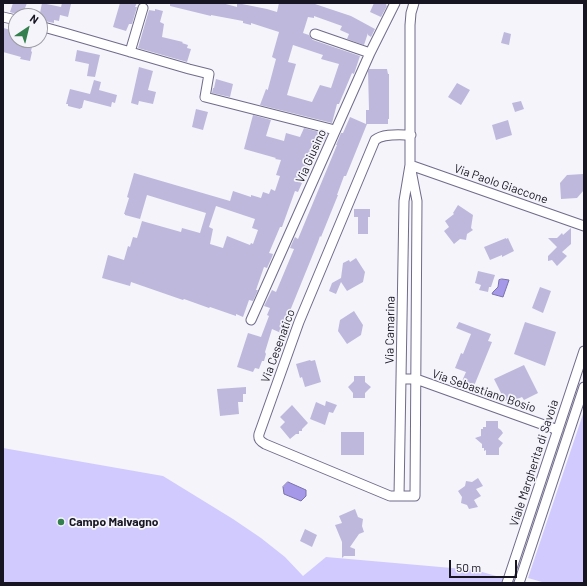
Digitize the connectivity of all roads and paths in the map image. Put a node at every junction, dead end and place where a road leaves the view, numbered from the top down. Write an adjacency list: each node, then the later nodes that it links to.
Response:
1 (395, 3): 7 (street, Via Giusino)
2 (414, 3): 9 (street, Via Camarina)
3 (143, 8): 6 (street)
4 (48, 28): 6 (street)
5 (315, 34): 7 (street)
6 (130, 52): 8 (street)
7 (370, 53): 8 (street, Via Giusino)
8 (335, 130): 12 (street, Via Giusino)
9 (410, 135): 10 (street, Via Camarina); 18 (street, Via Cesenatico)
10 (410, 165): 11 (street, Via Paolo Giaccone); 14 (street, Via Camarina); 15 (street, Via Camarina)
11 (584, 226)
12 (251, 320)
13 (584, 351): 17 (street, Viale Margherita di Savoia)
14 (401, 379): 15 (street, Via Sebastiano Bosio); 18 (street, Via Camarina)
15 (416, 379): 17 (street, Via Sebastiano Bosio); 19 (street, Via Camarina)
16 (584, 387): 21 (street, Viale Margherita di Savoia)
17 (558, 430): 20 (street, Viale Margherita di Savoia)
18 (399, 496): 19 (street, Via Cesenatico)
19 (415, 496)
20 (507, 583)
21 (520, 583)

